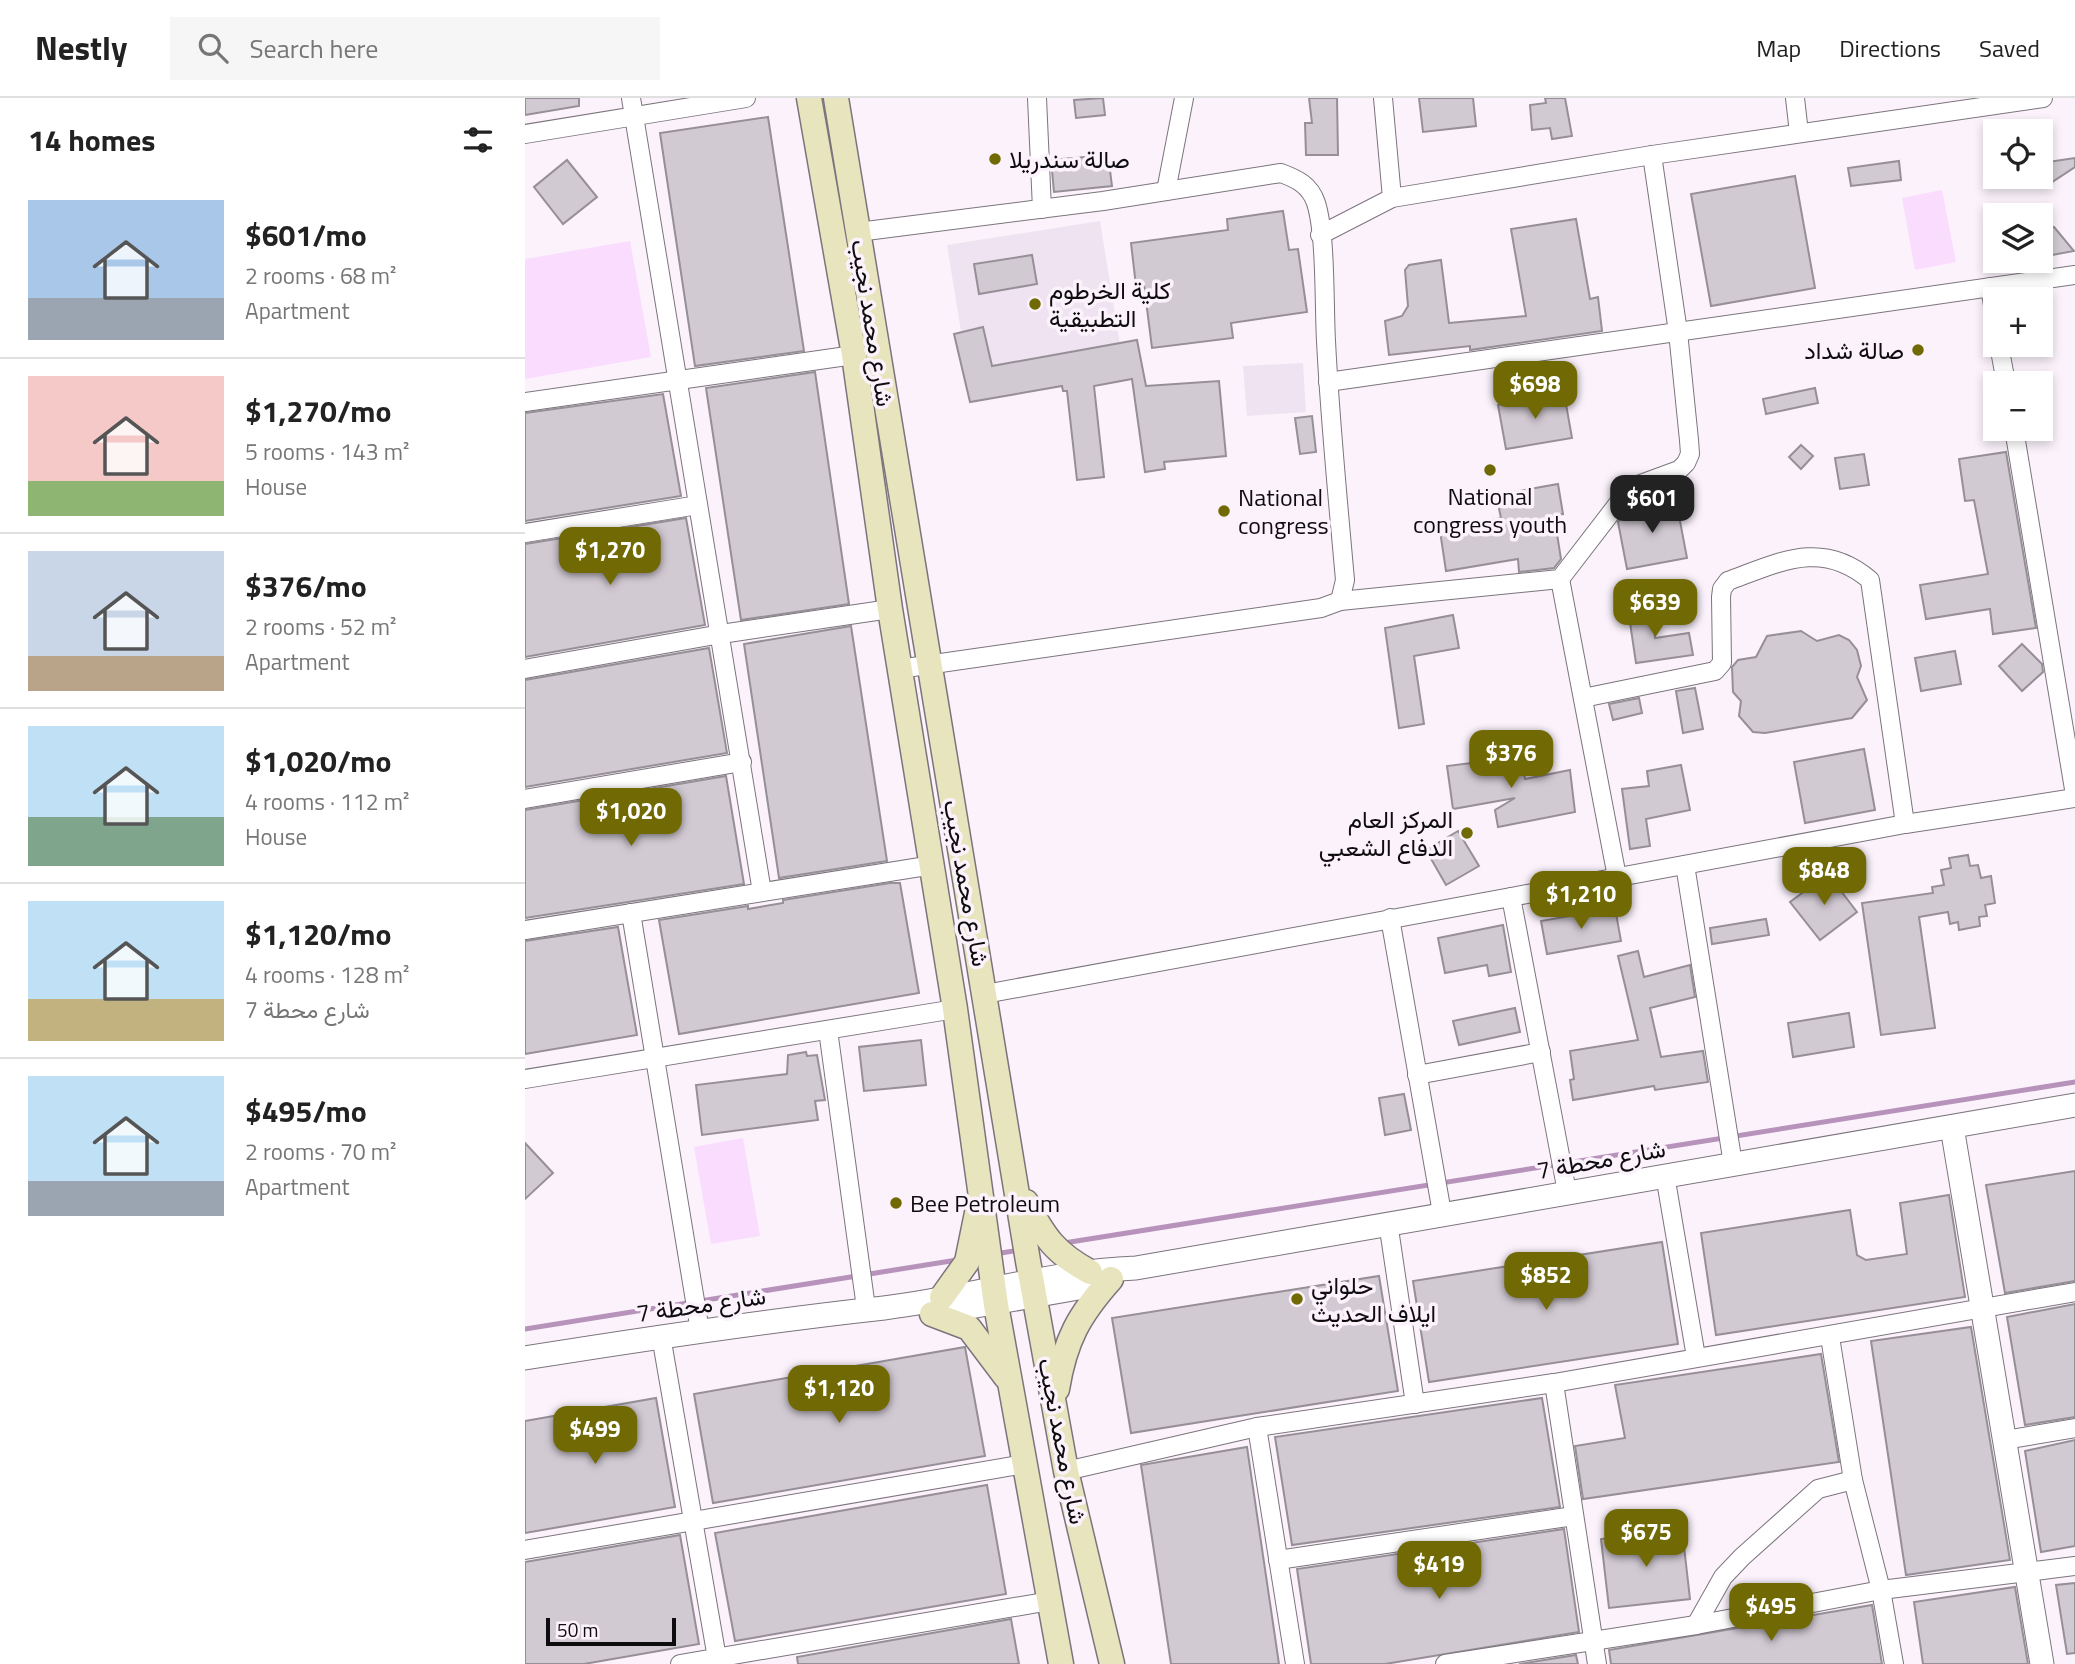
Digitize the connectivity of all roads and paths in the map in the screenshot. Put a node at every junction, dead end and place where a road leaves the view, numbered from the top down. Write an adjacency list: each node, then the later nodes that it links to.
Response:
1 (746, 98): 10 (street)
2 (809, 98): 23 (main road, شارع محمد نجيب)
3 (836, 98): 17 (main road, شارع محمد نجيب)
4 (1037, 98): 16 (street)
5 (1184, 98): 14 (street)
6 (1383, 98): 15 (street)
7 (1795, 98): 11 (street)
8 (2043, 98): 9 (street)
9 (2013, 100): 11 (street)
10 (632, 107): 12 (street); 24 (street)
11 (1799, 133): 13 (street)
12 (525, 134)
13 (1652, 155): 15 (street); 22 (street)
14 (1166, 191): 16 (street); 18 (street)
15 (1392, 198): 18 (street)
16 (1042, 209): 17 (street)
17 (858, 232): 34 (main road, شارع محمد نجيب)
18 (1320, 235): 25 (street)
19 (2075, 275): 20 (street)
20 (1990, 287)
21 (1983, 288): 22 (street)
22 (1678, 332): 25 (street); 30 (street)
23 (854, 355): 24 (street); 32 (main road, شارع محمد نجيب)
24 (677, 379): 26 (street); 28 (street)
25 (1328, 382): 31 (street)
26 (525, 402)
27 (2016, 441): 39 (street)
28 (698, 506): 29 (street); 33 (street)
29 (525, 533)
30 (1560, 579): 31 (street); 37 (street)
31 (1340, 601): 34 (street)
32 (890, 609): 33 (street); 36 (main road, شارع محمد نجيب)
33 (720, 634): 35 (street); 38 (street)
34 (930, 665): 36 (street); 50 (main road, شارع محمد نجيب)
35 (525, 669)
36 (899, 669): 42 (main road, شارع محمد نجيب)
37 (1583, 698): 41 (street); 44 (street)
38 (742, 762): 40 (street); 45 (street)
39 (2075, 796): 41 (street)
40 (525, 799)
41 (1905, 824): 43 (street)
42 (933, 865): 45 (street); 51 (main road, شارع محمد نجيب)
43 (1685, 865): 44 (street); 59 (street)
44 (1617, 877): 46 (street)
45 (762, 892): 47 (street)
46 (1511, 897): 48 (street); 53 (street)
47 (631, 913): 49 (street); 54 (street)
48 (1390, 918): 50 (street); 55 (street)
49 (525, 930)
50 (985, 994): 61 (main road, شارع محمد نجيب)
51 (955, 1009): 52 (street); 62 (main road, شارع محمد نجيب)
52 (828, 1030): 54 (street); 72 (street)
53 (1541, 1052): 55 (street); 63 (street)
54 (655, 1057): 56 (street); 73 (street)
55 (1417, 1075): 64 (street)
56 (525, 1079)
57 (2075, 1105): 58 (street, شارع محطة 7)
58 (1952, 1127): 59 (street, شارع محطة 7); 71 (street)
59 (1733, 1164): 60 (street, شارع محطة 7)
60 (1665, 1175): 63 (street, شارع محطة 7); 77 (street)
61 (1014, 1181): 66 (main road); 67 (main road, شارع محمد نجيب)
62 (979, 1185): 69 (main road, شارع محمد نجيب); 70 (main road)
63 (1567, 1192): 64 (street, شارع محطة 7)
64 (1442, 1213): 65 (street, شارع محطة 7)
65 (1388, 1222): 66 (street, شارع محطة 7); 81 (street)
66 (1101, 1275): 67 (street, شارع محطة 7); 80 (main road)
67 (1034, 1289): 69 (street, شارع محطة 7); 80 (main road, شارع محمد نجيب)
68 (2075, 1292): 71 (street)
69 (995, 1297): 70 (street, شارع محطة 7); 79 (main road, شارع محمد نجيب)
70 (937, 1305): 72 (street, شارع محطة 7); 79 (main road)
71 (1982, 1307): 75 (street); 84 (street)
72 (876, 1308): 73 (street, شارع محطة 7)
73 (701, 1331): 74 (street, شارع محطة 7)
74 (661, 1336): 76 (street, شارع محطة 7); 89 (street)
75 (1830, 1337): 77 (street); 87 (street)
76 (525, 1357)
77 (1696, 1357): 78 (street)
78 (1554, 1383): 81 (street); 88 (street)
79 (1012, 1386): 85 (main road, شارع محمد نجيب)
80 (1055, 1404): 86 (main road, شارع محمد نجيب)
81 (1415, 1404): 82 (street)
82 (1257, 1427): 86 (street); 91 (street)
83 (2075, 1428): 84 (street)
84 (2005, 1440): 93 (street)
85 (1025, 1464): 89 (street); 95 (main road, شارع محمد نجيب)
86 (1066, 1471): 101 (main road, شارع محمد نجيب)
87 (1853, 1480): 94 (street); 96 (street)
88 (1574, 1516): 91 (street); 97 (street)
89 (693, 1521): 90 (street); 98 (street)
90 (525, 1550)
91 (1278, 1560): 102 (street)
92 (2075, 1566): 93 (street)
93 (2028, 1574): 94 (street); 106 (street)
94 (1881, 1590): 96 (street); 105 (street)
95 (1049, 1601): 98 (street); 100 (main road, شارع محمد نجيب)
96 (1696, 1625): 97 (street)
97 (1593, 1642): 103 (street); 104 (street)
98 (717, 1661): 99 (street)
99 (680, 1664)
100 (1061, 1664)
101 (1112, 1664)
102 (1295, 1664)
103 (1445, 1664)
104 (1597, 1664)
105 (1894, 1664)
106 (2042, 1664)

